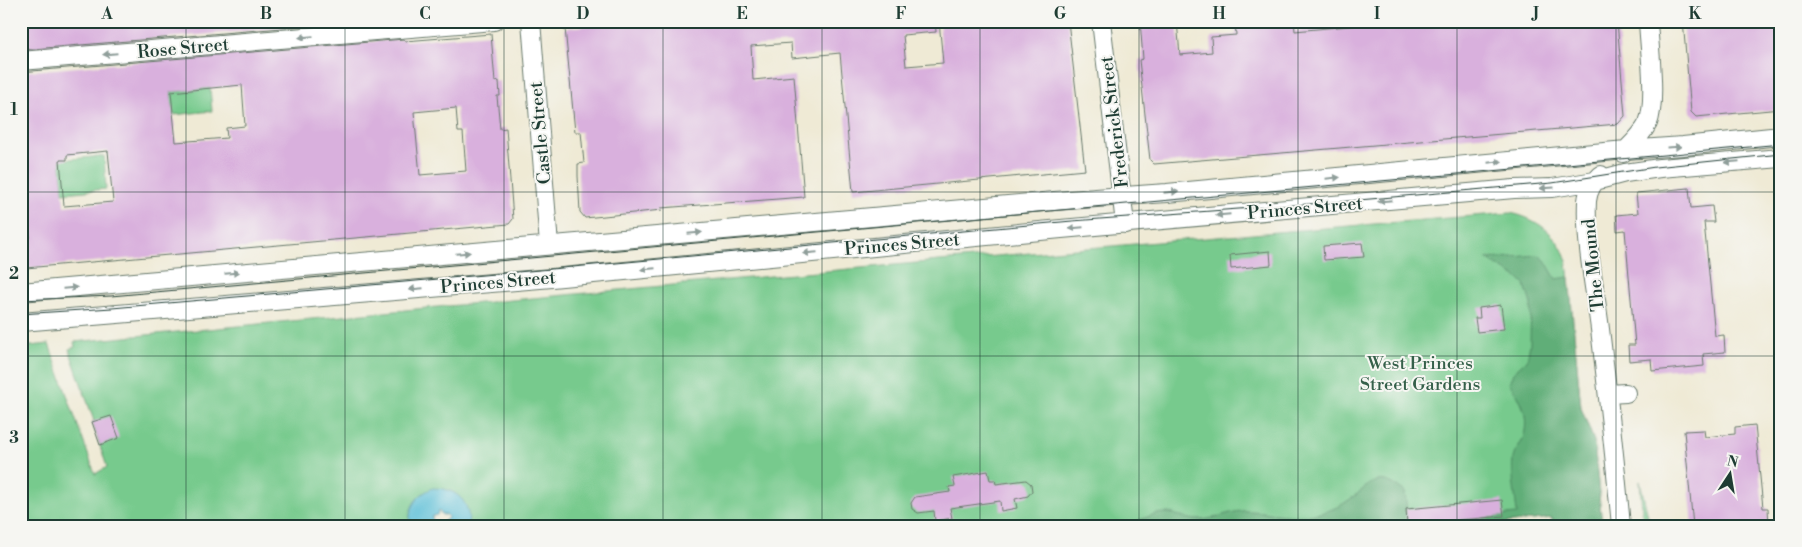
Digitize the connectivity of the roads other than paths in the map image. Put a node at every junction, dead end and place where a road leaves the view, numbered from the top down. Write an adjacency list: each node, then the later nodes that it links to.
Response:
1 (494, 21): 5 (street, Rose Street, one-way to 5)
2 (1101, 21): 10 (street, Frederick Street)
3 (1648, 21): 7 (street, The Mound)
4 (531, 26): 12 (street, Castle Street)
5 (21, 61)
6 (1781, 136): 7 (street, Princes Street, one-way to 6)
7 (1626, 150): 9 (street, The Mound); 10 (street, Princes Street, one-way to 7)
8 (1781, 158): 9 (street, Princes Street, one-way to 9)
9 (1596, 181): 11 (street, Princes Street, one-way to 11); 16 (street, The Mound)
10 (1122, 196): 11 (street, Frederick Street); 12 (street, Princes Street, one-way to 10)
11 (1125, 224): 14 (street, Princes Street, one-way to 14)
12 (549, 246): 13 (street, Princes Street, one-way to 12)
13 (21, 292)
14 (21, 322)
15 (1626, 393): 16 (street)
16 (1608, 394): 17 (street, The Mound)
17 (1621, 526)

